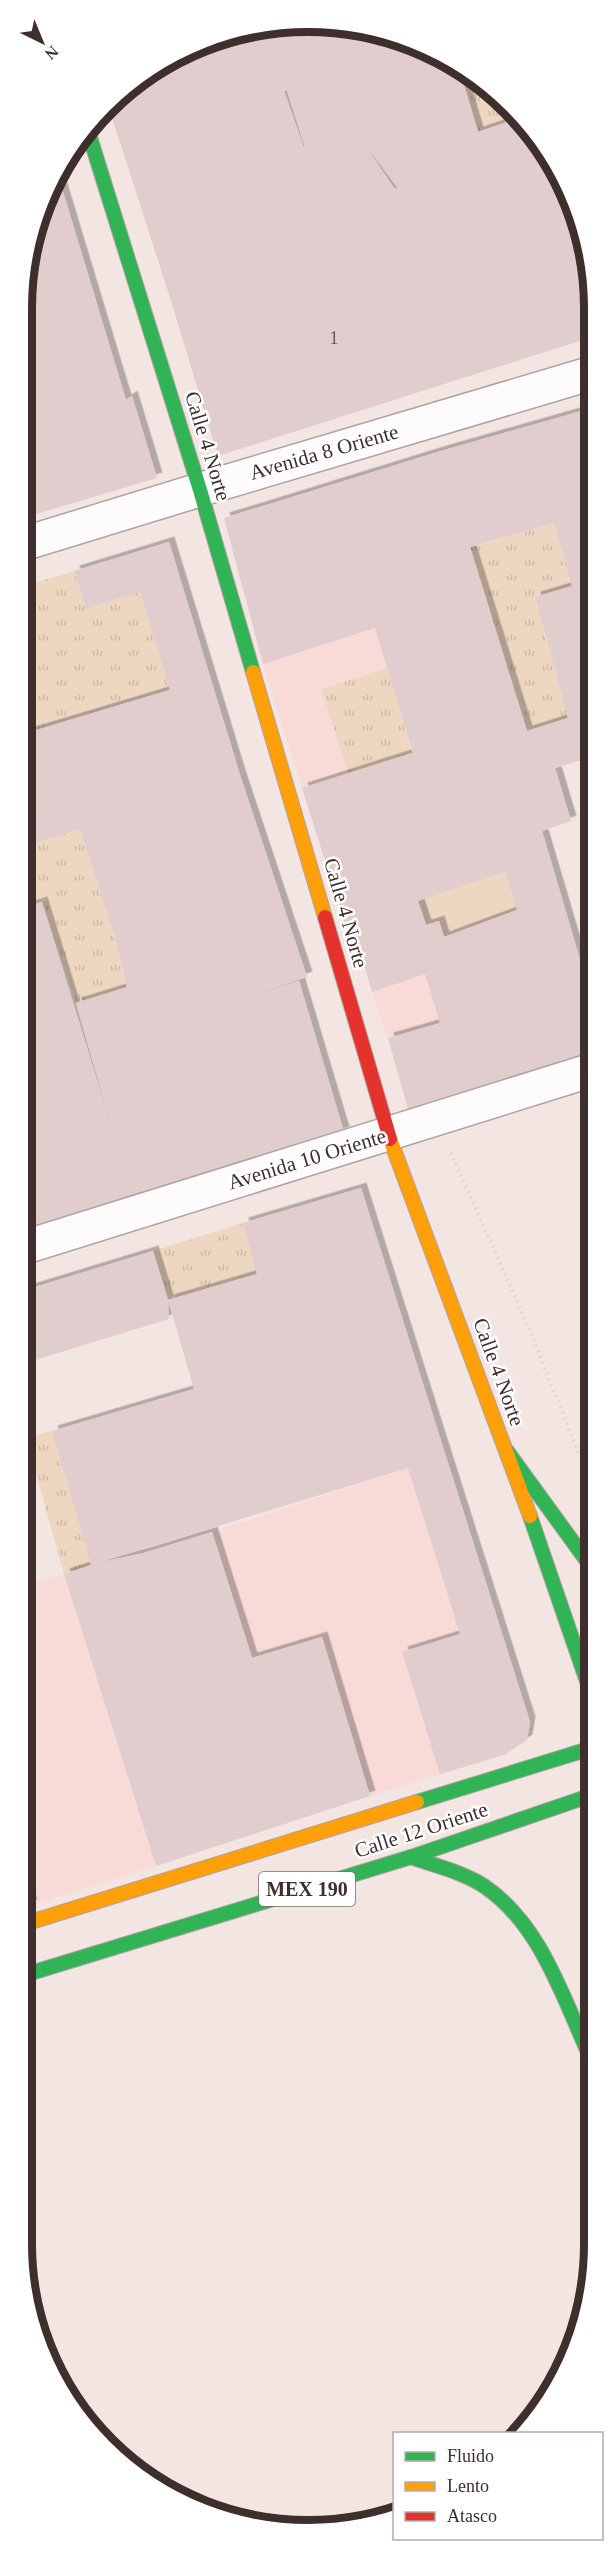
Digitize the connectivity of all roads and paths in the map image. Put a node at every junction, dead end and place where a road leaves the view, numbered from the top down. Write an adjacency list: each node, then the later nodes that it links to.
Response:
1 (90, 138): 3 (main road, Calle 4 Norte)
2 (584, 375): 3 (street, Avenida 8 Oriente)
3 (200, 490): 4 (street, Avenida 8 Oriente); 6 (main road, Calle 4 Norte)
4 (32, 541)
5 (584, 1073): 6 (street, Avenida 10 Oriente)
6 (388, 1134): 7 (street, Avenida 10 Oriente); 8 (main road, Calle 4 Norte)
7 (32, 1245)
8 (507, 1451): 9 (main road); 10 (main road, Calle 4 Norte)
9 (584, 1556)
10 (584, 1676)
11 (584, 1750): 14 (main road, Calle 12 Oriente / MEX 190)
12 (584, 1797): 13 (main road, Calle 12 Oriente / MEX 190)
13 (411, 1857): 15 (main road, Calle 12 Oriente / MEX 190); 16 (main road)
14 (32, 1922)
15 (32, 1973)
16 (584, 2046)

